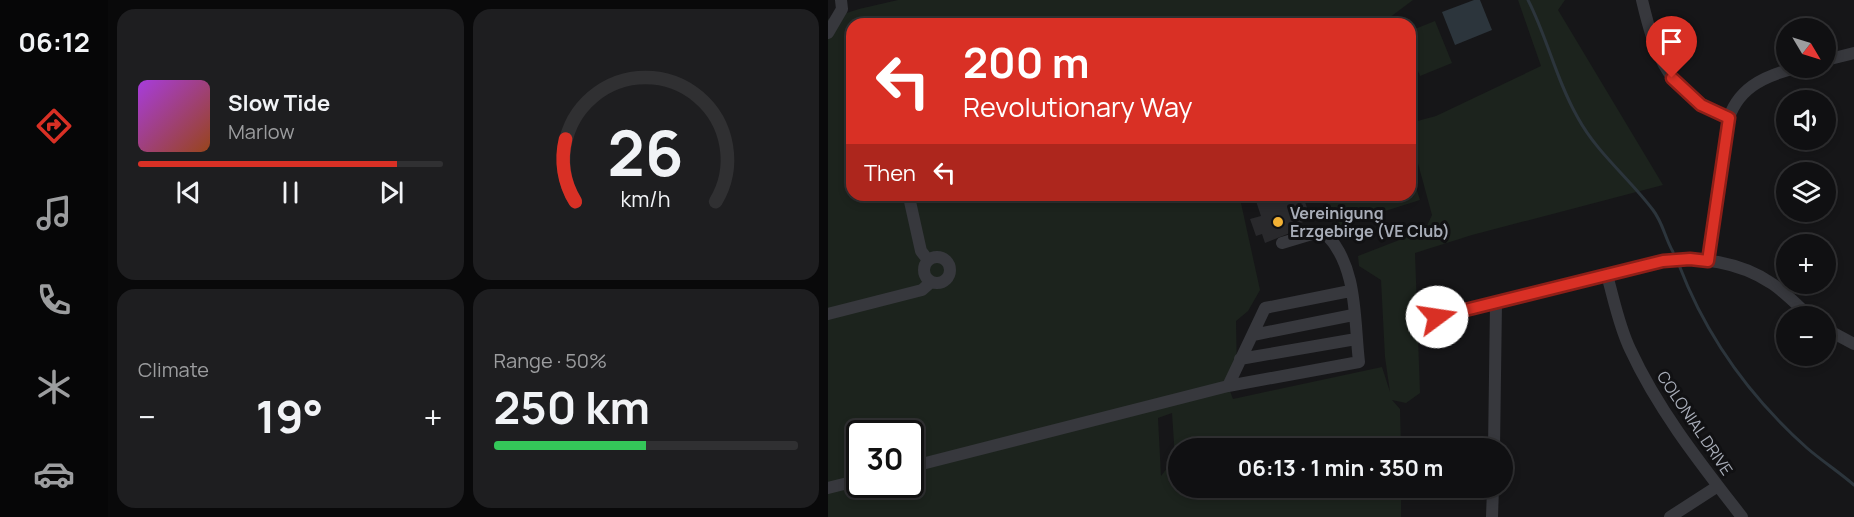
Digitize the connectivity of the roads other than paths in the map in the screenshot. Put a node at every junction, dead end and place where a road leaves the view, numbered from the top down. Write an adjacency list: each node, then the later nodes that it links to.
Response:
1 (841, 0): 3 (street)
2 (1642, 0): 7 (street)
3 (828, 33)
4 (1854, 53): 5 (street)
5 (1836, 58)
6 (1776, 73): 7 (street)
7 (1729, 118): 11 (street)
8 (910, 201): 10 (street)
9 (1282, 243): 14 (street)
10 (928, 260): 13 (street); 13 (street)
11 (1708, 261): 12 (street); 16 (street)
12 (1607, 275): 15 (street); 29 (street, COLONIAL DRIVE)
13 (931, 282): 17 (street)
14 (1350, 291): 18 (street); 21 (street)
15 (1496, 303): 19 (street); 26 (street)
16 (1797, 306)
17 (828, 314)
18 (1353, 315): 21 (street); 22 (street)
19 (1437, 317)
20 (1836, 334): 23 (street)
21 (1252, 336): 24 (street)
22 (1356, 339): 24 (street); 25 (street)
23 (1854, 344)
24 (1240, 359): 25 (street)
25 (1228, 386): 27 (street)
26 (1494, 438)
27 (924, 463)
28 (846, 484): 30 (street)
29 (1718, 486): 33 (street); 34 (street, COLONIAL DRIVE)
30 (828, 488)
31 (1493, 498): 32 (street)
32 (1492, 517)
33 (1670, 517)
34 (1742, 517)

